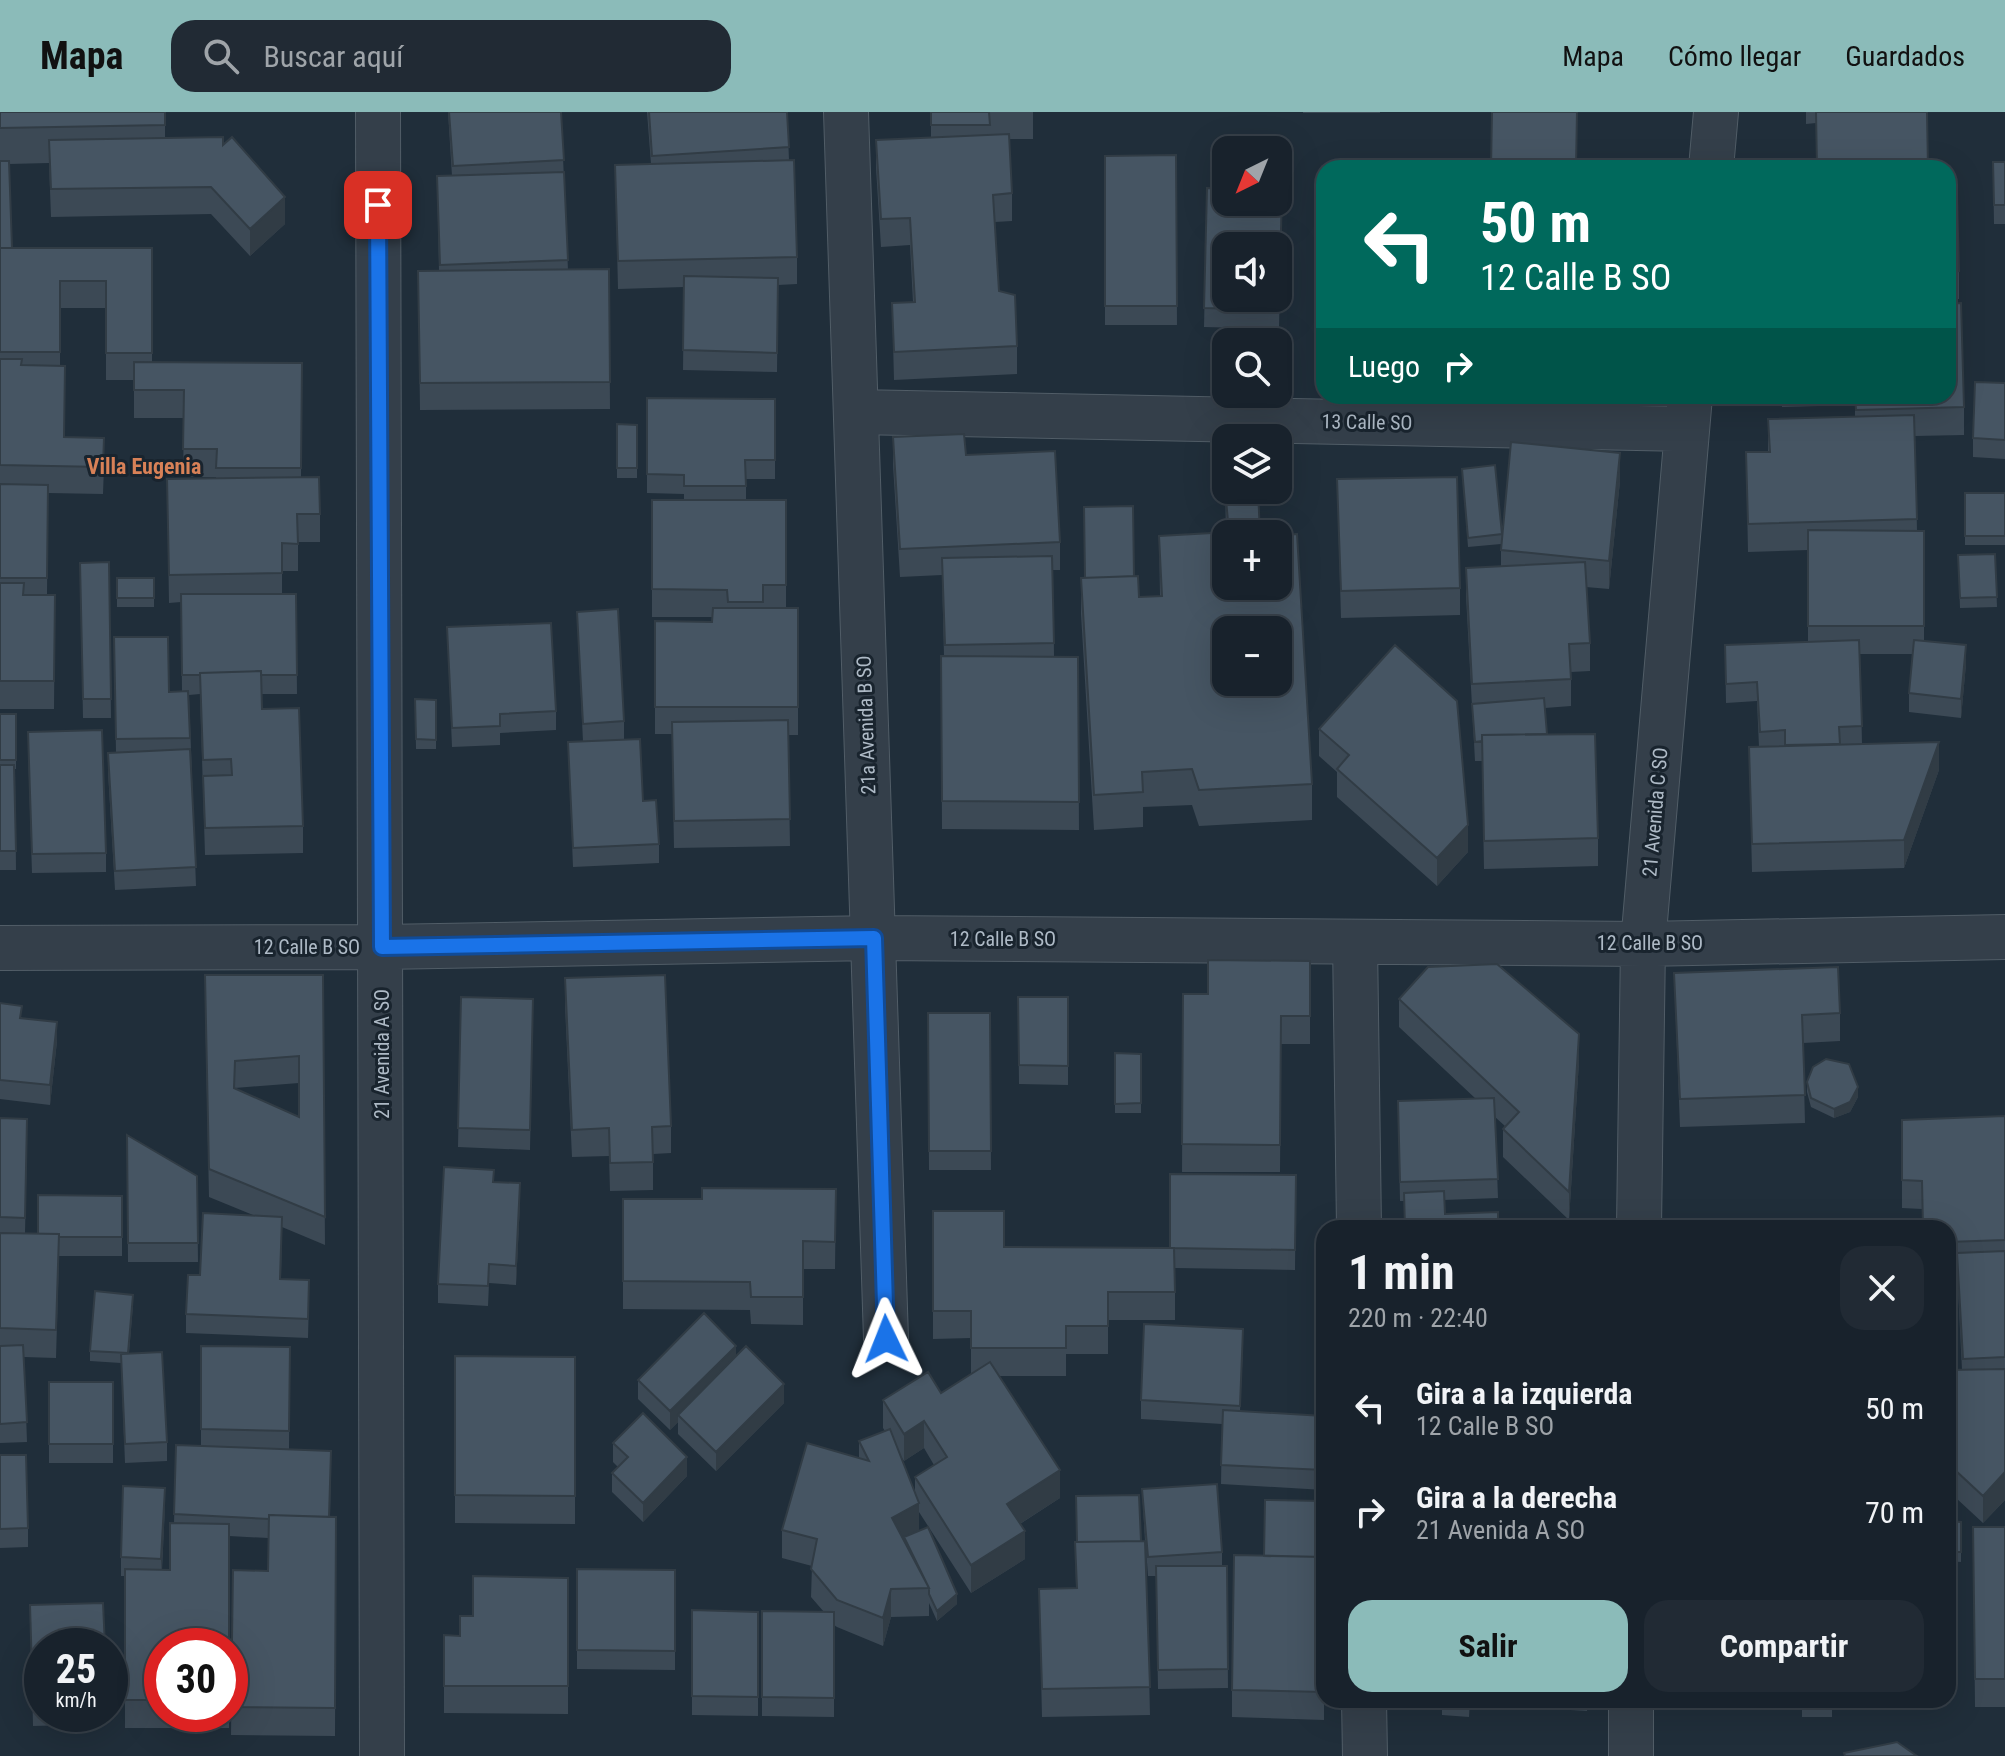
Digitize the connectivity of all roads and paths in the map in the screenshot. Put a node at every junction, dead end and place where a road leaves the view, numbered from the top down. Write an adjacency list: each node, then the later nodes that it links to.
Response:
1 (378, 112): 11 (street, 21 Avenida A SO)
2 (846, 112): 5 (street, 21a Avenida B SO)
3 (1716, 112): 4 (street)
4 (1712, 160)
5 (856, 412): 6 (street, 13 Calle SO); 8 (street, 21a Avenida B SO)
6 (1688, 412): 10 (street, 21 Avenida C SO)
7 (2005, 937): 10 (street, 12 Calle B SO)
8 (874, 938): 9 (street, 12 Calle B SO); 11 (street, 12 Calle B SO); 15 (street, 21a Avenida B SO)
9 (1355, 942): 10 (street, 12 Calle B SO); 13 (street)
10 (1643, 944): 14 (street, 21 Avenida C SO)
11 (382, 947): 12 (street, 12 Calle B SO); 18 (street, 21 Avenida A SO)
12 (0, 948)
13 (1359, 1220)
14 (1639, 1220)
15 (886, 1339)
16 (1364, 1708): 19 (street)
17 (1631, 1708): 20 (street)
18 (382, 1756)
19 (1365, 1756)
20 (1631, 1756)

